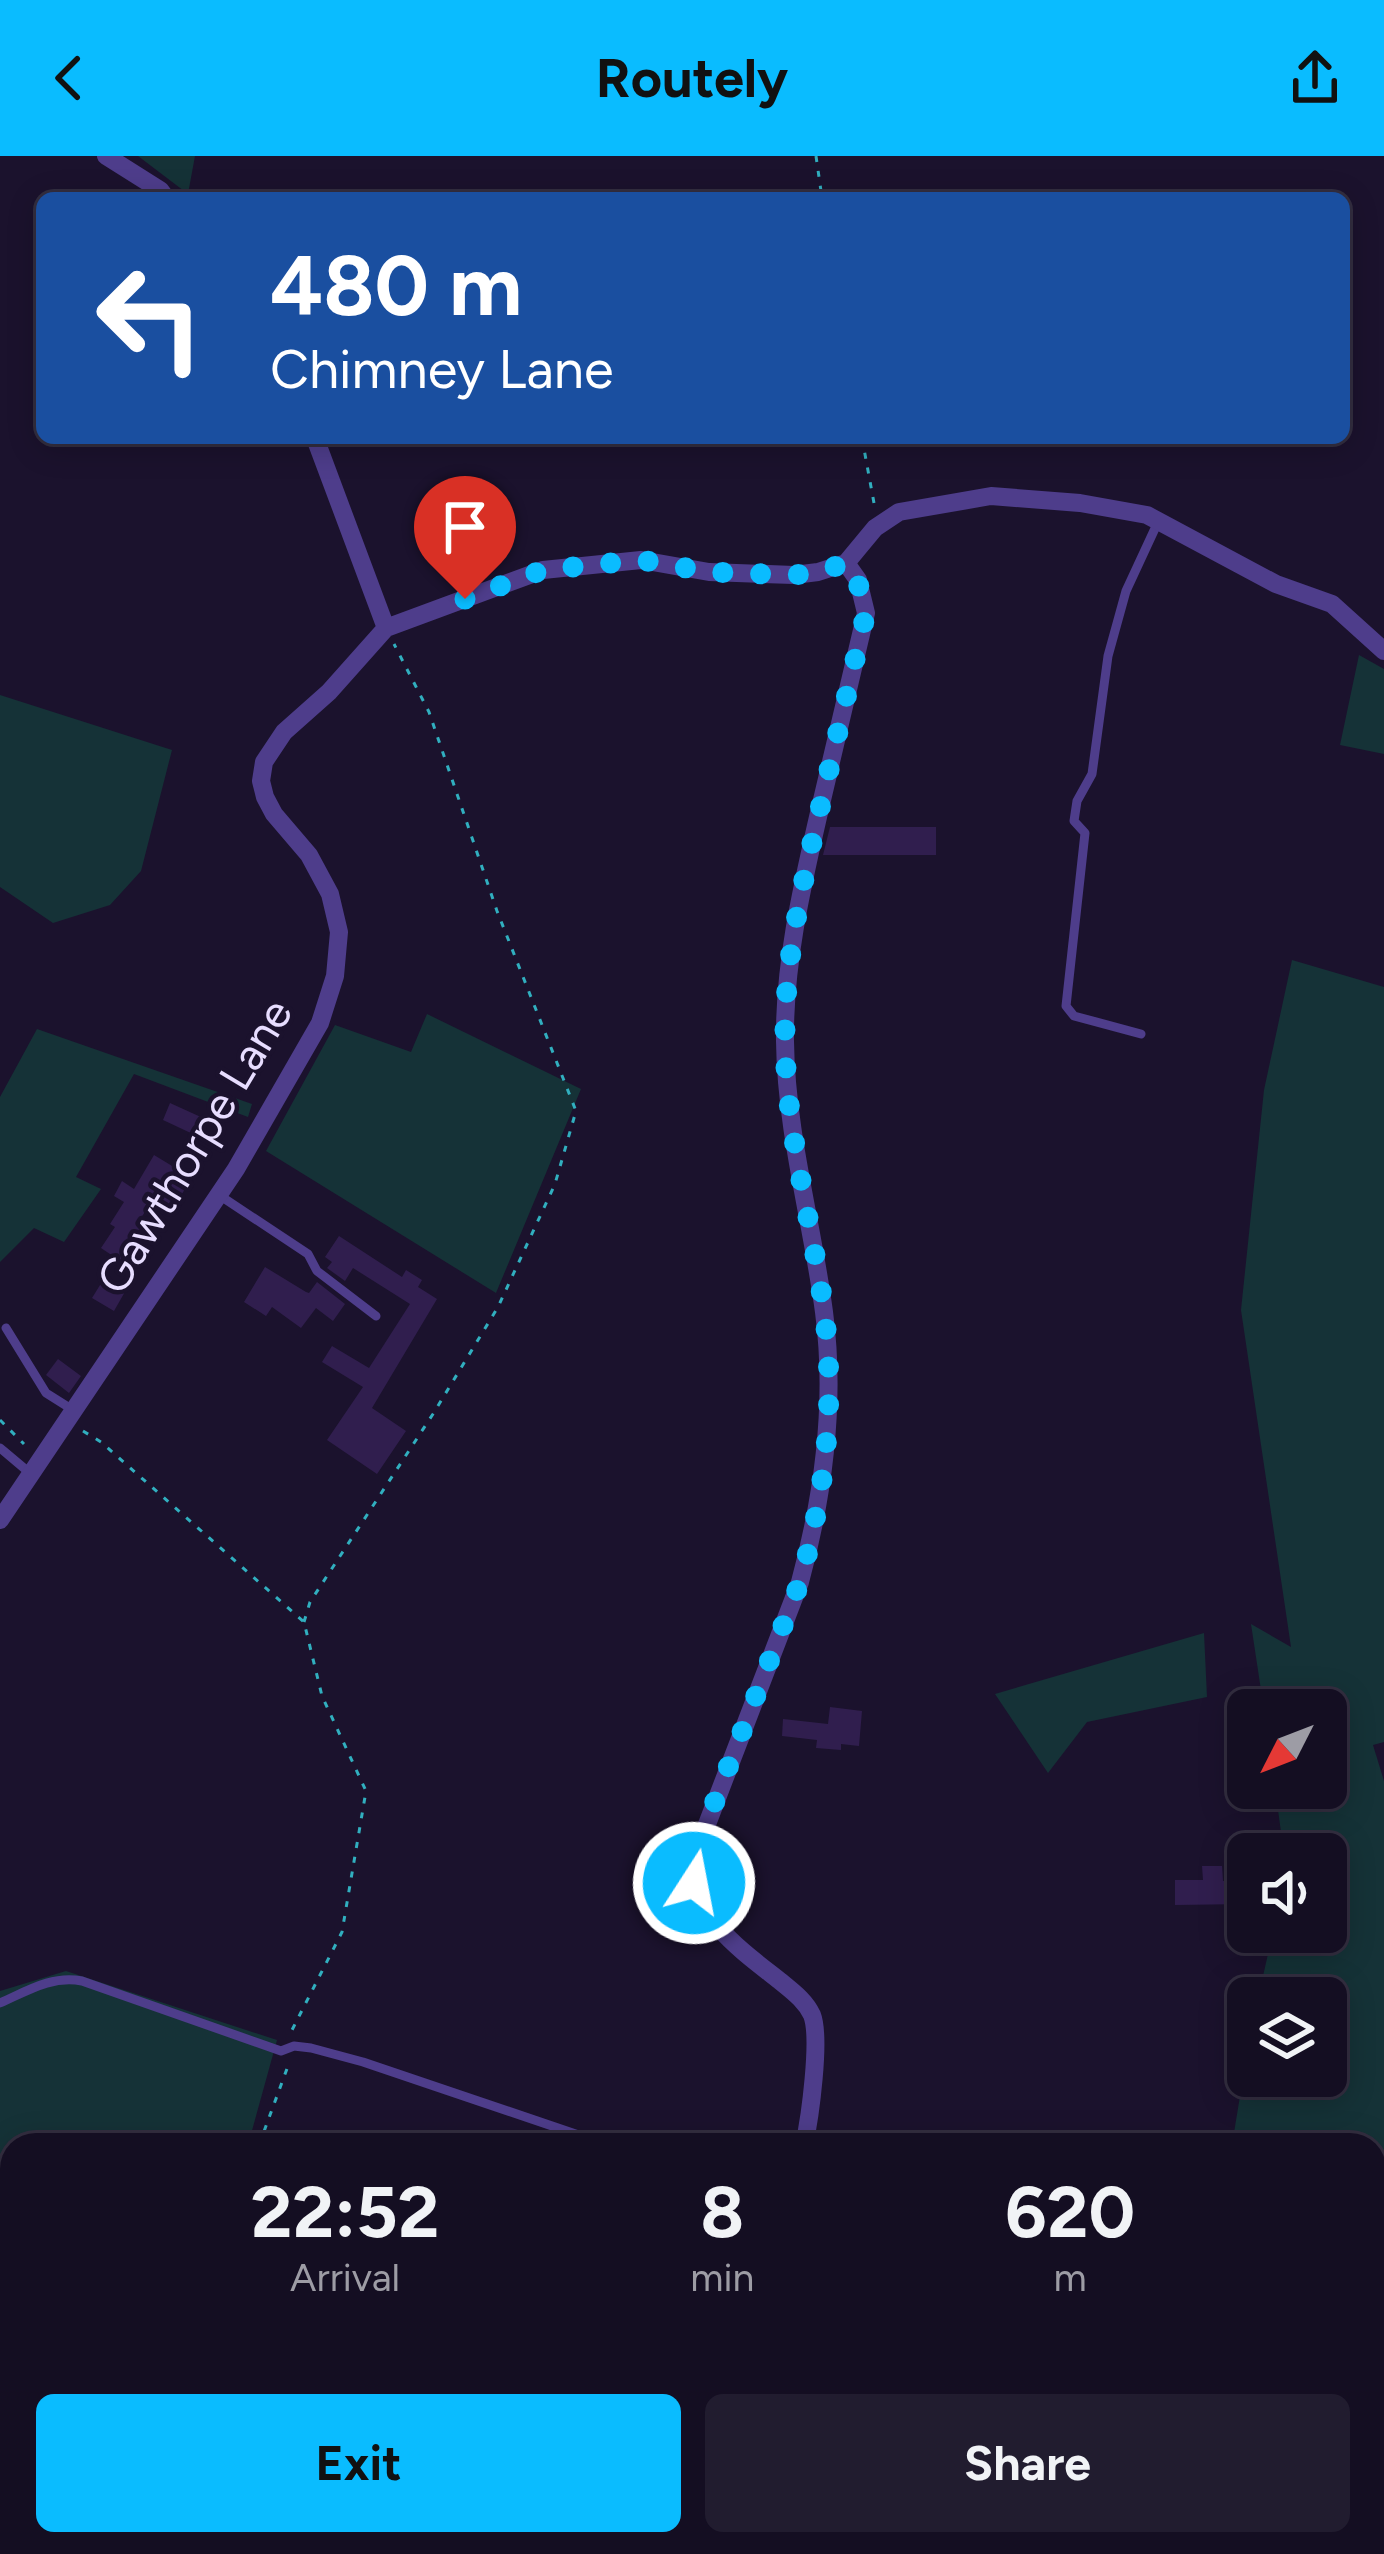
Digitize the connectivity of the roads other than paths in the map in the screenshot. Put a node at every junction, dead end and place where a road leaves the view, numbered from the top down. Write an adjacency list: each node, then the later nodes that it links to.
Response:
1 (106, 156): 2 (street)
2 (162, 192)
3 (317, 444): 6 (street)
4 (1159, 522): 5 (street); 7 (street); 8 (lane)
5 (846, 563): 6 (street); 18 (street)
6 (386, 628): 9 (street, Gawthorpe Lane)
7 (1384, 651)
8 (1141, 1034)
9 (219, 1195): 10 (lane); 12 (street, Gawthorpe Lane)
10 (376, 1316)
11 (6, 1328): 12 (lane)
12 (70, 1415): 14 (street, Gawthorpe Lane)
13 (0, 1448): 14 (lane)
14 (36, 1467): 15 (street, Gawthorpe Lane)
15 (0, 1520)
16 (0, 2003): 17 (lane)
17 (573, 2133)
18 (807, 2133)

